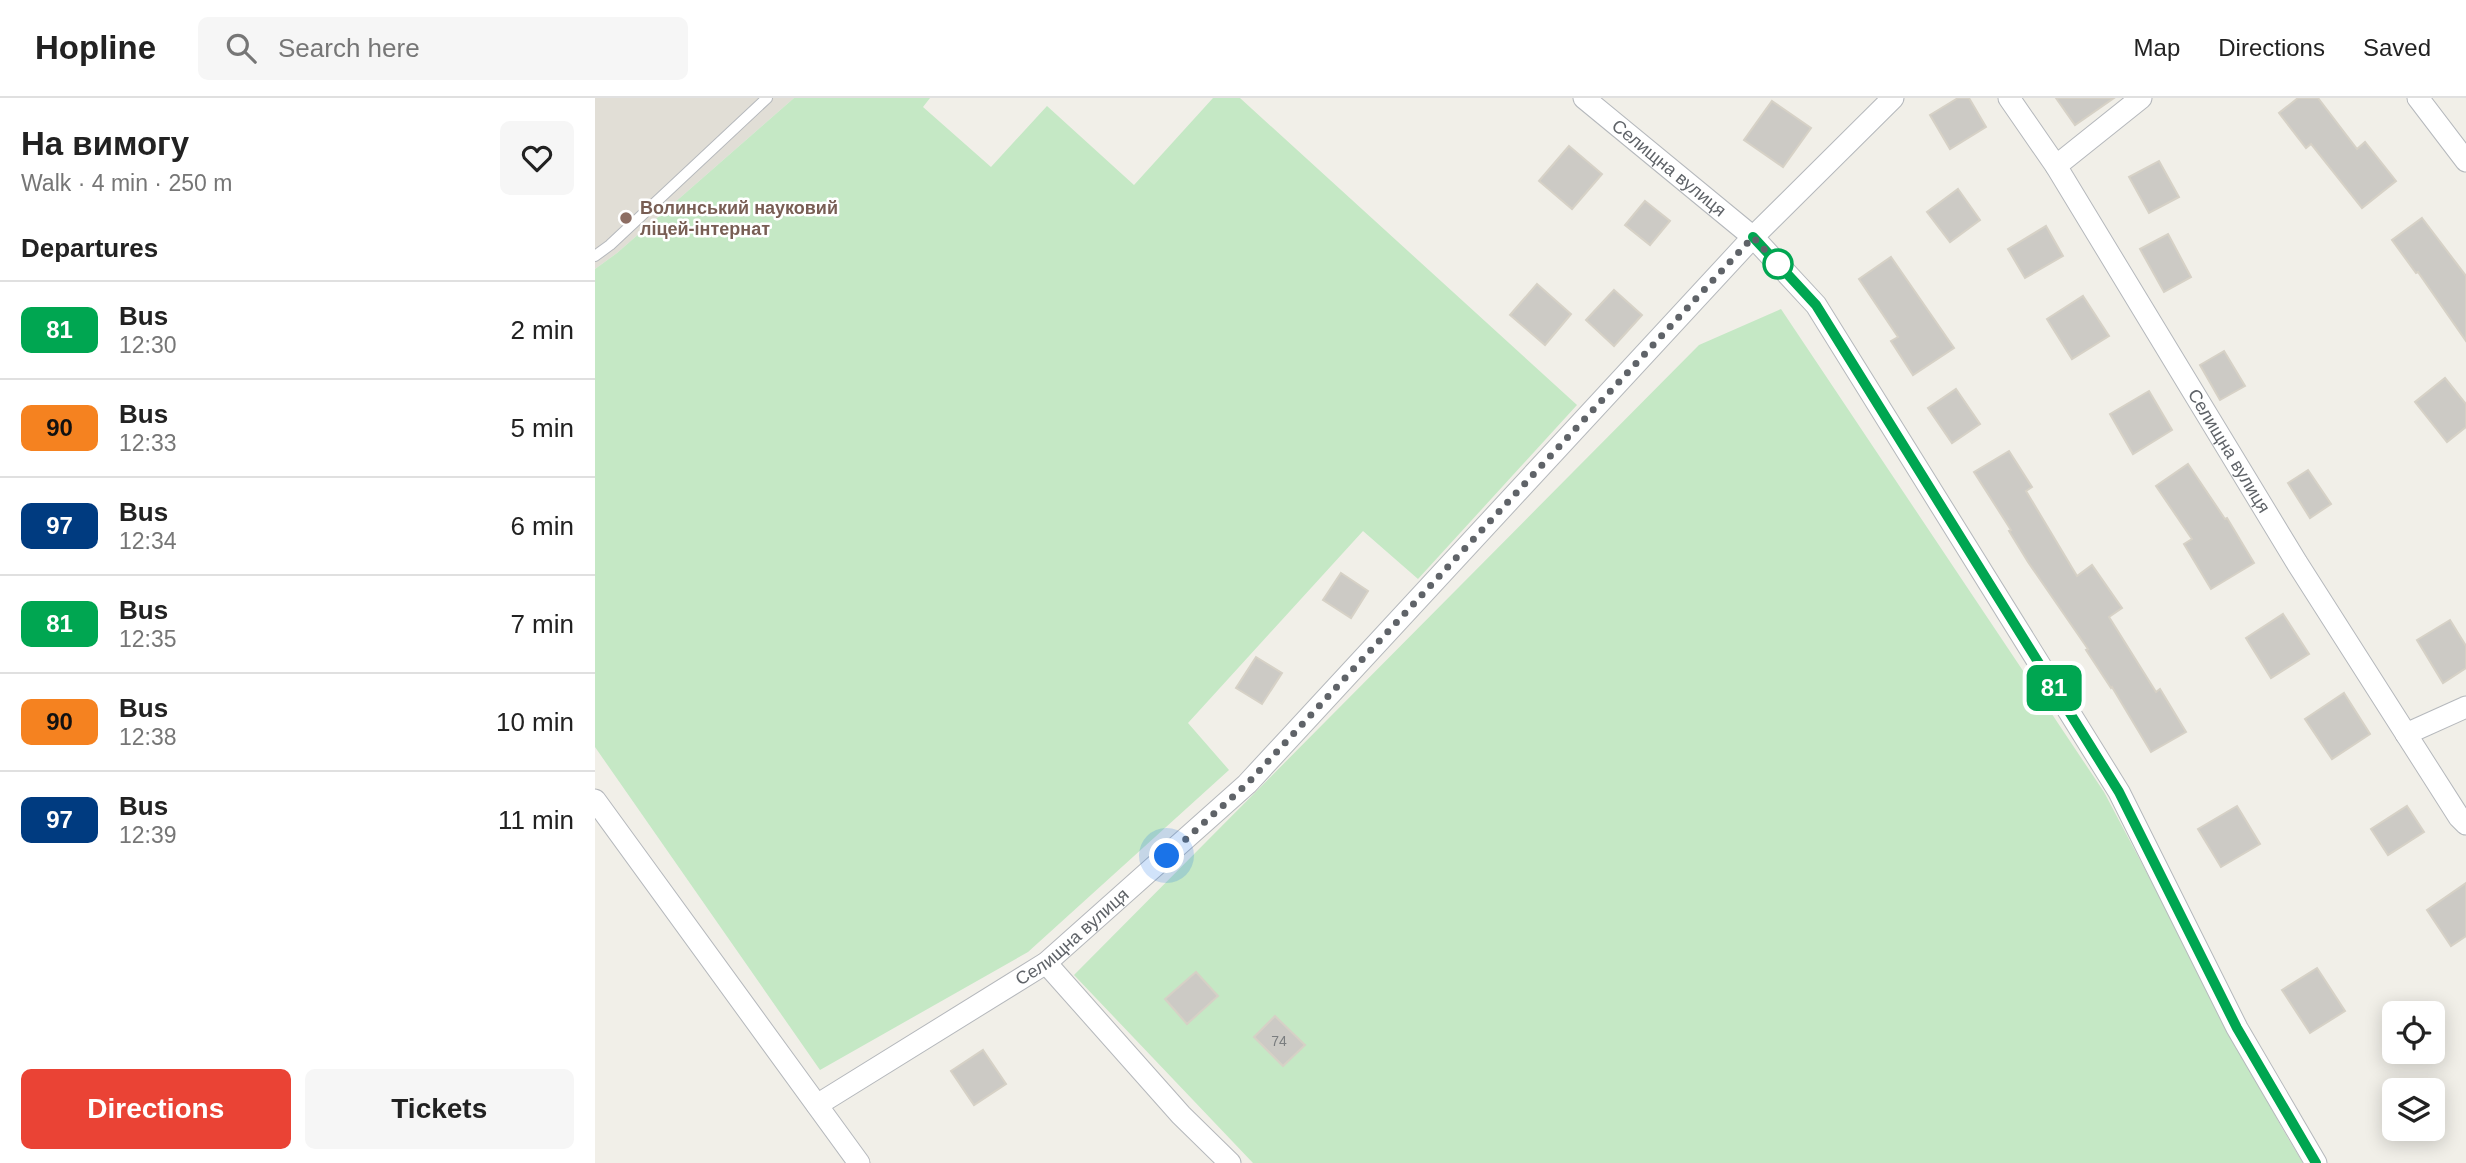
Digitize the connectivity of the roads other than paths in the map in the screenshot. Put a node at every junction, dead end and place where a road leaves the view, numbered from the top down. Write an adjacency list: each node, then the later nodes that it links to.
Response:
1 (768, 98): 10 (lane)
2 (1584, 98): 9 (street, Селищна вулиця)
3 (1893, 98): 9 (street, Селищна вулиця)
4 (2009, 98): 8 (street, Селищна вулиця)
5 (2141, 98): 8 (street)
6 (2418, 98): 7 (street)
7 (2466, 161)
8 (2056, 166): 12 (street, Селищна вулиця)
9 (1753, 237): 15 (street, Селищна вулиця); 19 (street)
10 (595, 256)
11 (2466, 707): 12 (street)
12 (2406, 734): 14 (street, Селищна вулиця)
13 (595, 800): 16 (street)
14 (2466, 824)
15 (1046, 963): 16 (street, Селищна вулиця); 18 (street)
16 (817, 1105): 17 (street)
17 (859, 1163)
18 (1230, 1163)
19 (2316, 1163)

